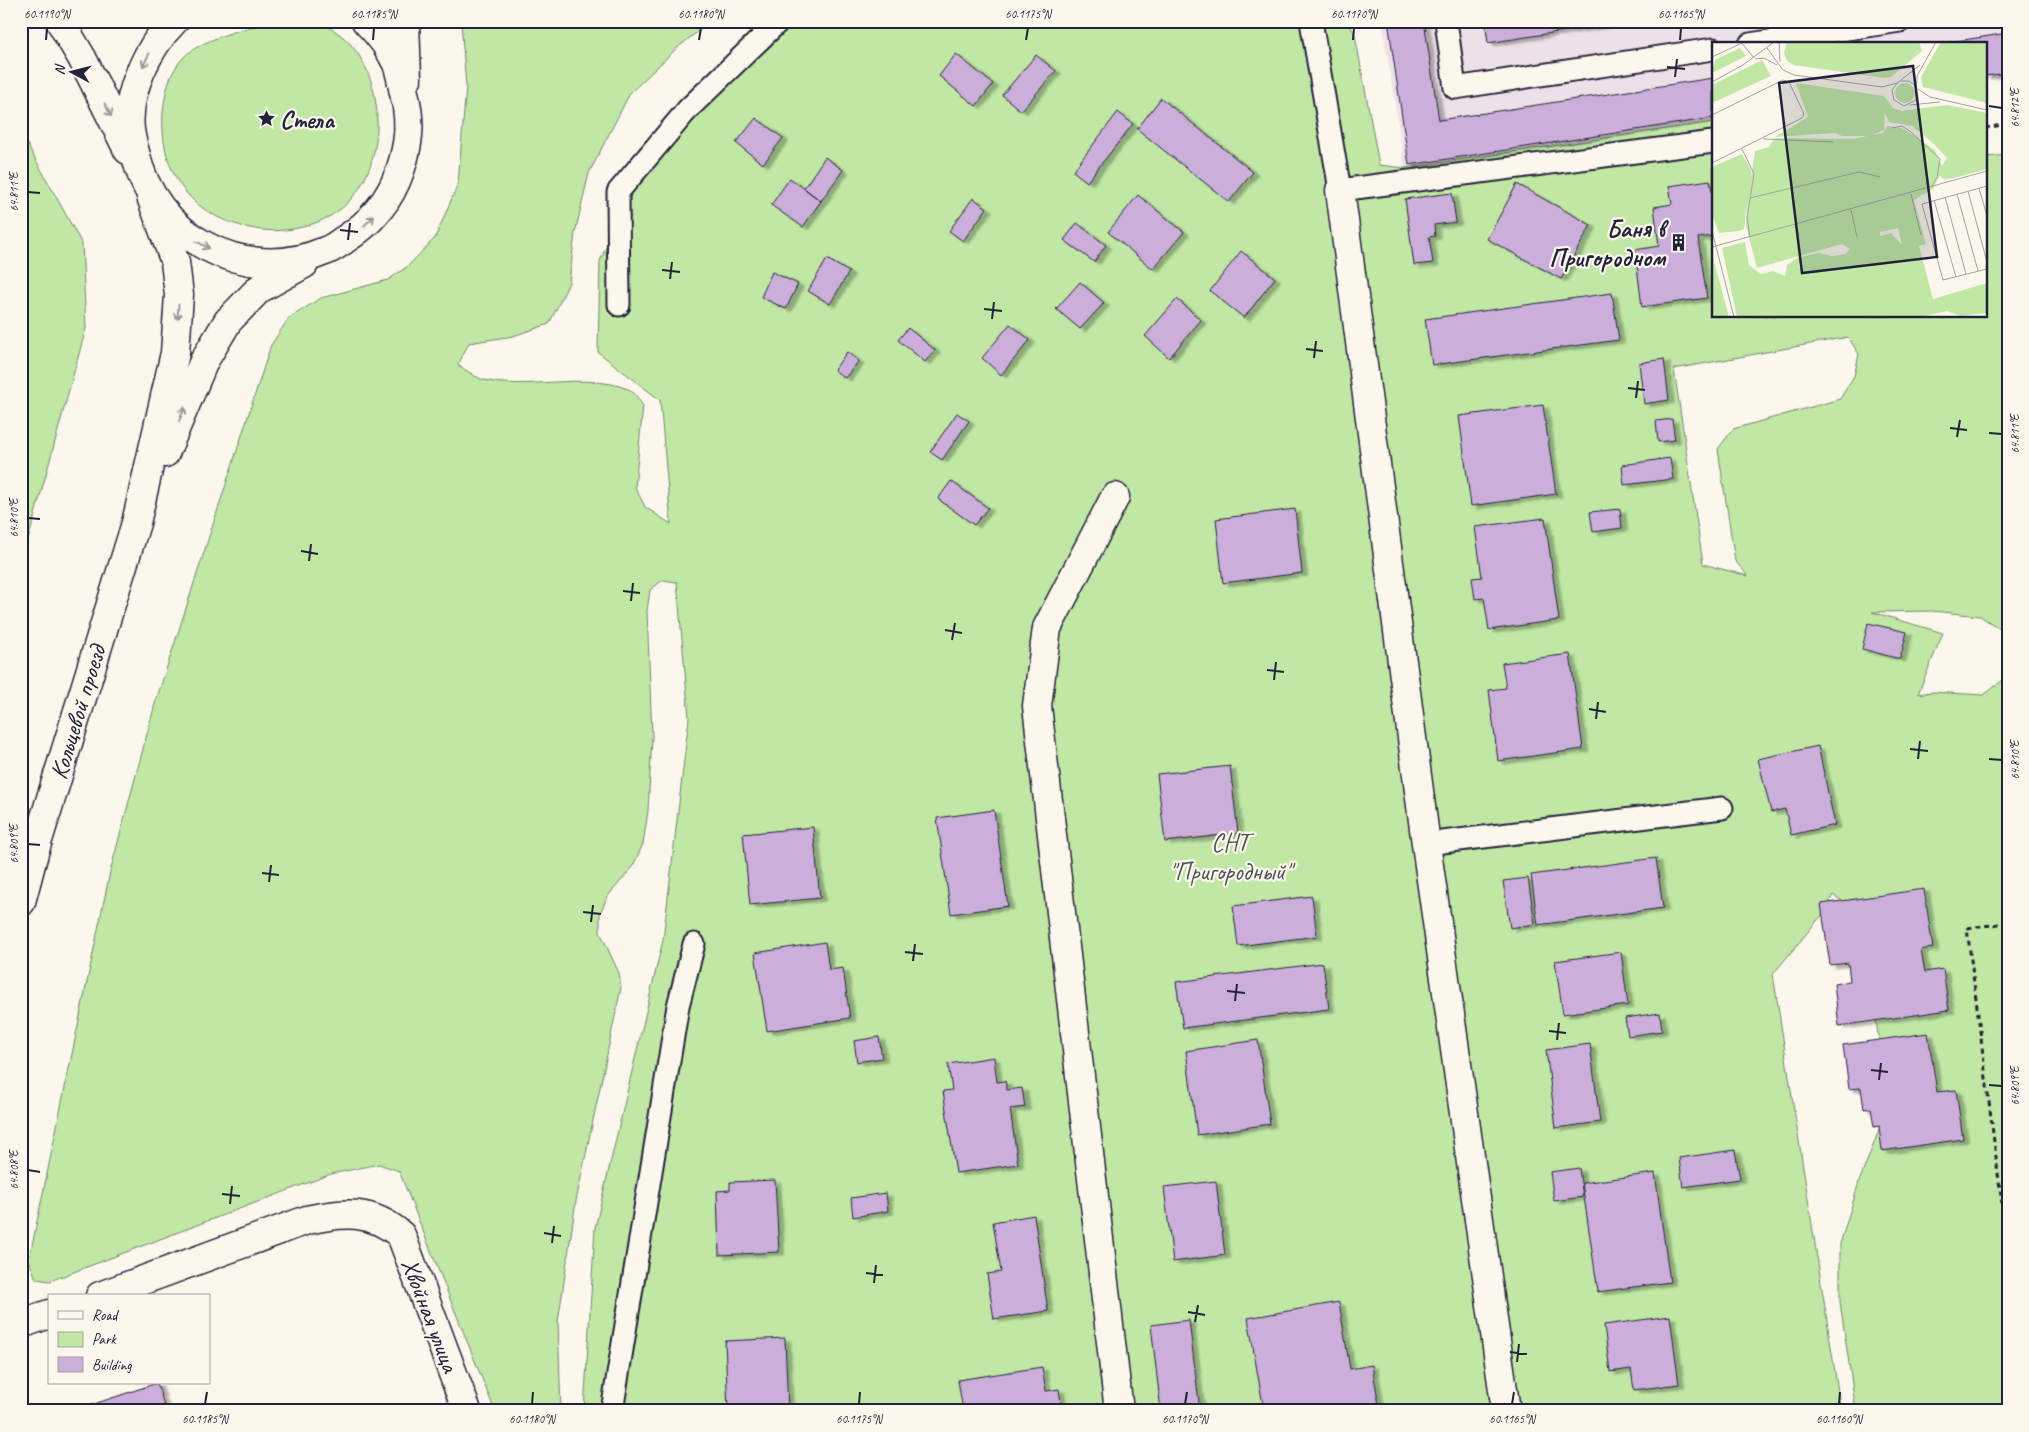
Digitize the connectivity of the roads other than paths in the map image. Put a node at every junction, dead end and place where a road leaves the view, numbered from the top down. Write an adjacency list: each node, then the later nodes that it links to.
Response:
1 (60, 21): 13 (street, one-way to 13)
2 (174, 21): 13 (street, one-way to 13)
3 (366, 21): 11 (street)
4 (405, 21): 11 (street)
5 (779, 21): 17 (lane)
6 (1312, 21): 14 (lane)
7 (1446, 21): 10 (lane)
8 (1900, 21): 9 (lane)
9 (1763, 42)
10 (1712, 49)
11 (410, 118): 16 (street, one-way to 11)
12 (1712, 142): 14 (lane)
13 (138, 170): 15 (street)
14 (1340, 190): 21 (street)
15 (151, 198): 16 (street, one-way to 16); 19 (street, Кольцевой проезд, one-way to 19)
16 (326, 251): 19 (street, Кольцевой проезд, one-way to 16)
17 (618, 305)
18 (1115, 497): 29 (street)
19 (136, 523): 22 (street, Кольцевой проезд)
20 (1722, 808): 21 (lane)
21 (1426, 844): 30 (street)
22 (21, 902)
23 (694, 944): 28 (lane)
24 (105, 1294): 27 (street, Хвойная улица)
25 (48, 1314): 26 (street)
26 (21, 1324)
27 (468, 1411)
28 (612, 1411)
29 (1119, 1411)
30 (1506, 1411)

